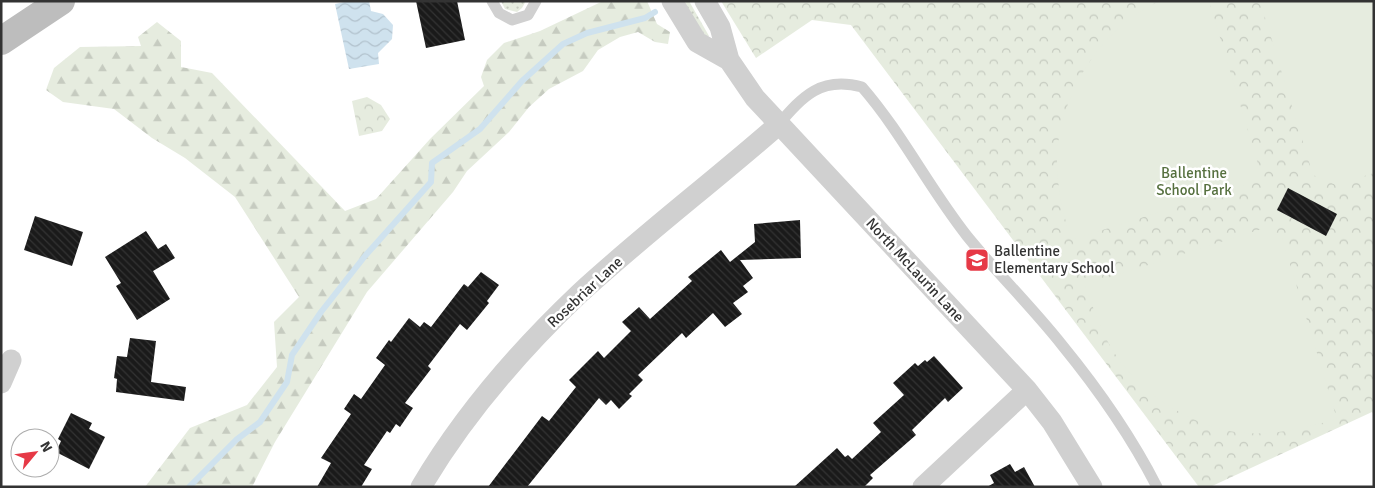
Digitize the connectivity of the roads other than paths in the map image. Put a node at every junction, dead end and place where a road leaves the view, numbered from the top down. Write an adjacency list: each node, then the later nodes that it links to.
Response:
1 (60, 1): 6 (main road)
2 (492, 1): 3 (lane)
3 (536, 1)
4 (672, 1): 7 (street, North McLaurin Lane)
5 (705, 1): 7 (street, North McLaurin Lane)
6 (1, 41)
7 (729, 60): 8 (street, North McLaurin Lane)
8 (778, 125): 11 (street, North McLaurin Lane); 12 (street, Rosebriar Lane); 15 (lane)
9 (11, 360): 10 (street)
10 (1, 383)
11 (1027, 390): 13 (street); 14 (street, North McLaurin Lane)
12 (421, 487)
13 (922, 487)
14 (1092, 487)
15 (1157, 487)

